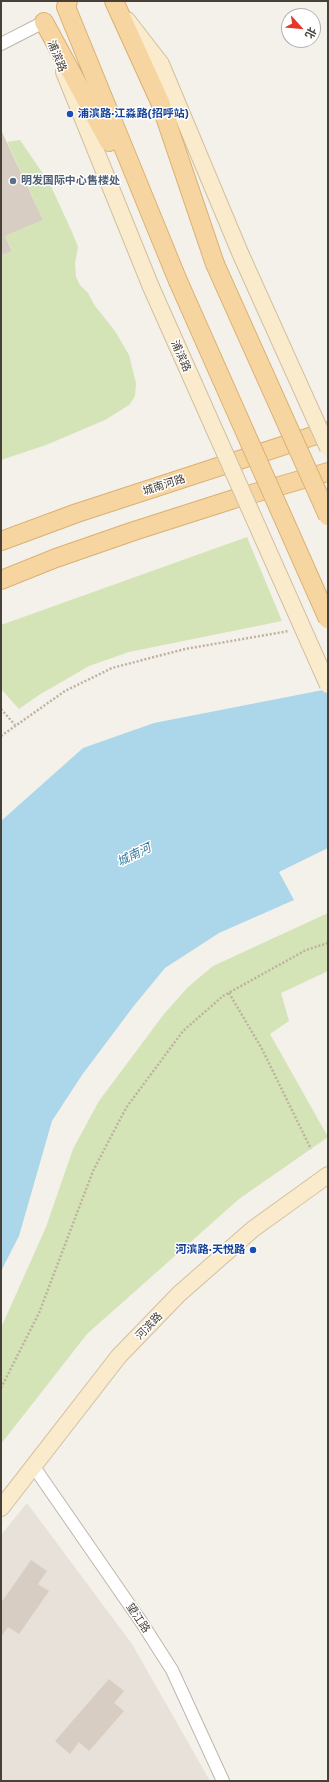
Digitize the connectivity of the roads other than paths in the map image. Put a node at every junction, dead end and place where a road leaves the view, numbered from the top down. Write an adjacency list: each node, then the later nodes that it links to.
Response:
1 (68, 1): 5 (main road)
2 (116, 4): 7 (street, bridge); 9 (main road, bridge)
3 (44, 22): 4 (street); 5 (main road); 13 (street, 浦滨路, bridge)
4 (1, 44)
5 (178, 281): 12 (main road, bridge)
6 (328, 431): 10 (main road, 城南河路)
7 (328, 448)
8 (328, 472): 11 (main road)
9 (328, 516)
10 (1, 542)
11 (1, 580)
12 (328, 619)
13 (328, 685)
14 (328, 1175): 15 (street, 河滨路)
15 (34, 1466): 16 (street, 河滨路); 17 (street, 望江路)
16 (1, 1508)
17 (223, 1781)

